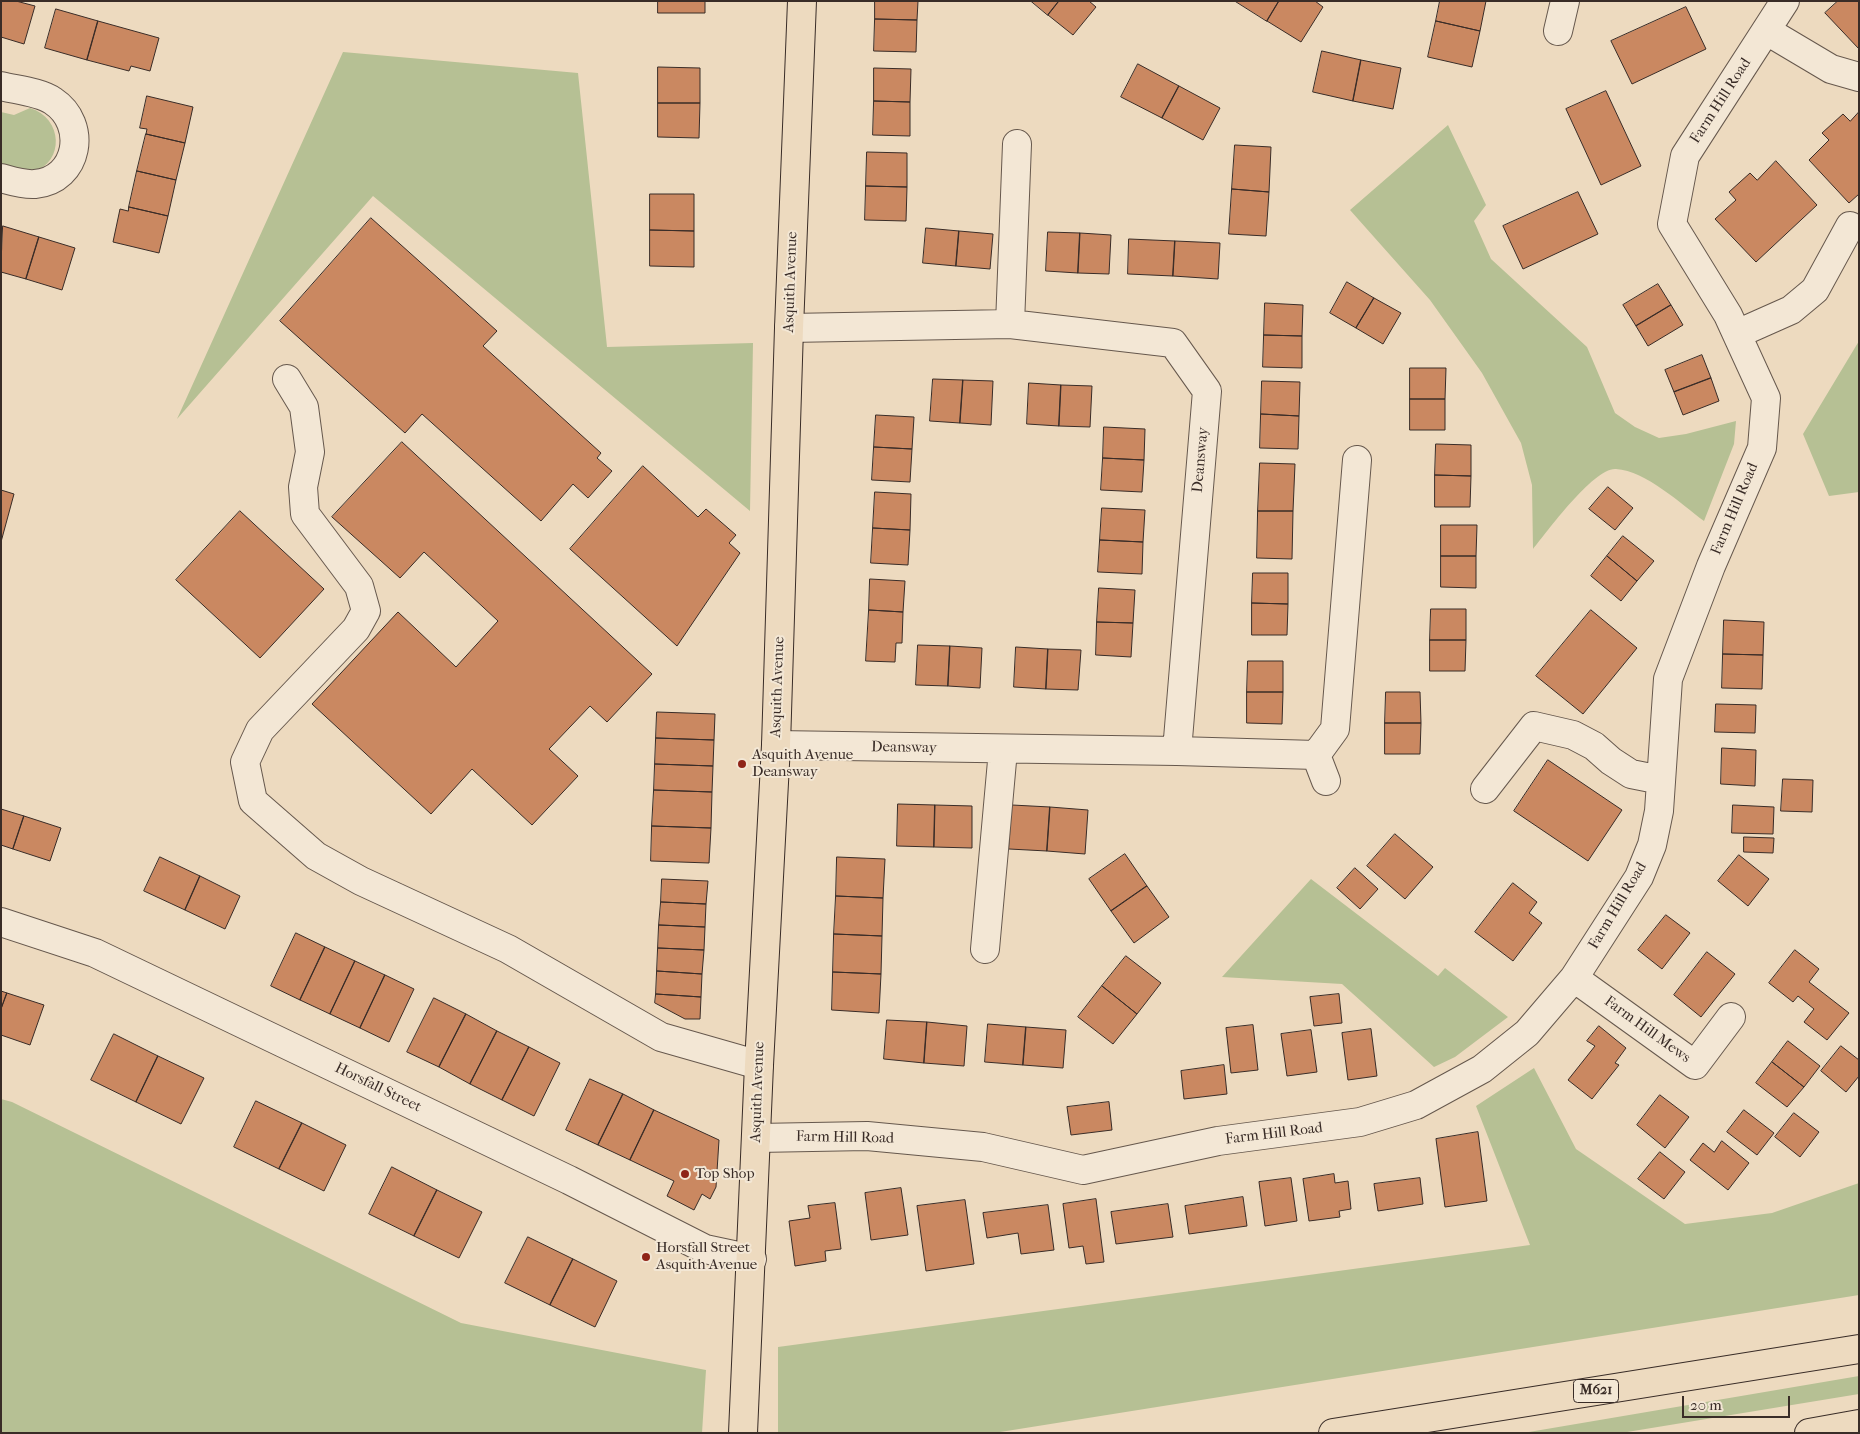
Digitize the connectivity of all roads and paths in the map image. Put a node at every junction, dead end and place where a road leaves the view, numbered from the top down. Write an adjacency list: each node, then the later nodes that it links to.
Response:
1 (802, 1): 12 (main road, Asquith Avenue)
2 (1565, 1): 4 (street)
3 (1785, 1): 5 (street, Farm Hill Road)
4 (1558, 31)
5 (1767, 31): 6 (street); 13 (street, Farm Hill Road)
6 (1859, 77)
7 (1, 86): 9 (street)
8 (1018, 144): 11 (street)
9 (1, 178)
10 (1850, 226): 13 (street)
11 (1010, 324): 12 (street, Deansway); 18 (street, Deansway)
12 (789, 328): 16 (main road, Asquith Avenue)
13 (1737, 334): 20 (street, Farm Hill Road)
14 (287, 379): 27 (street)
15 (1357, 460): 19 (street)
16 (776, 745): 17 (street, Deansway); 27 (main road, Asquith Avenue)
17 (1003, 750): 18 (street, Deansway); 24 (street)
18 (1177, 751): 19 (street, Deansway)
19 (1316, 755): 21 (street)
20 (1661, 780): 22 (street); 25 (street, Farm Hill Road)
21 (1326, 781)
22 (1485, 789)
23 (1, 922): 29 (street, Horsfall Street)
24 (985, 949)
25 (1574, 978): 26 (street, Farm Hill Mews); 28 (street, Farm Hill Road)
26 (1731, 1017)
27 (759, 1065): 28 (main road, Asquith Avenue)
28 (757, 1138): 29 (main road, Asquith Avenue)
29 (752, 1259): 32 (main road, Asquith Avenue)
30 (1859, 1349): 33 (main road, M621)
31 (1859, 1424): 34 (main road)
32 (743, 1433)
33 (1333, 1433)
34 (1809, 1433)

